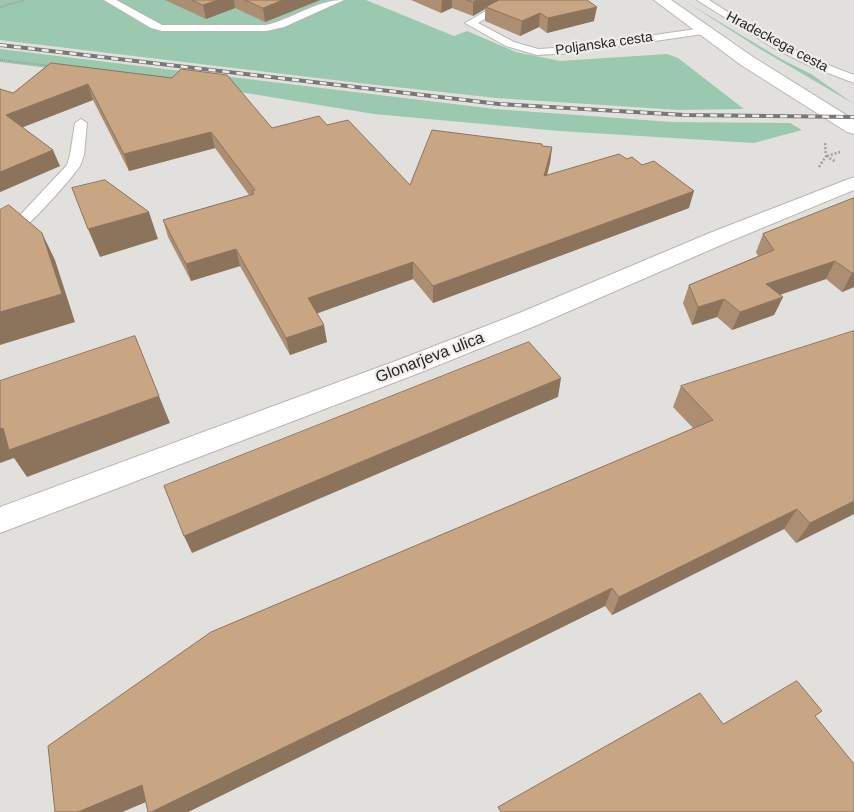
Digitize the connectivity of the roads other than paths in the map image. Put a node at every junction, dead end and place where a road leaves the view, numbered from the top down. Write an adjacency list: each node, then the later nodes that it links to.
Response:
1 (109, 0): 2 (lane)
2 (339, 0)
3 (513, 0): 6 (lane, Poljanska cesta)
4 (661, 0): 6 (street)
5 (702, 0): 7 (lane, Hradeckega cesta)
6 (702, 31): 9 (street)
7 (854, 79)
8 (81, 123): 11 (lane)
9 (854, 128)
10 (854, 183): 12 (street, Glonarjeva ulica)
11 (0, 240)
12 (0, 520)

